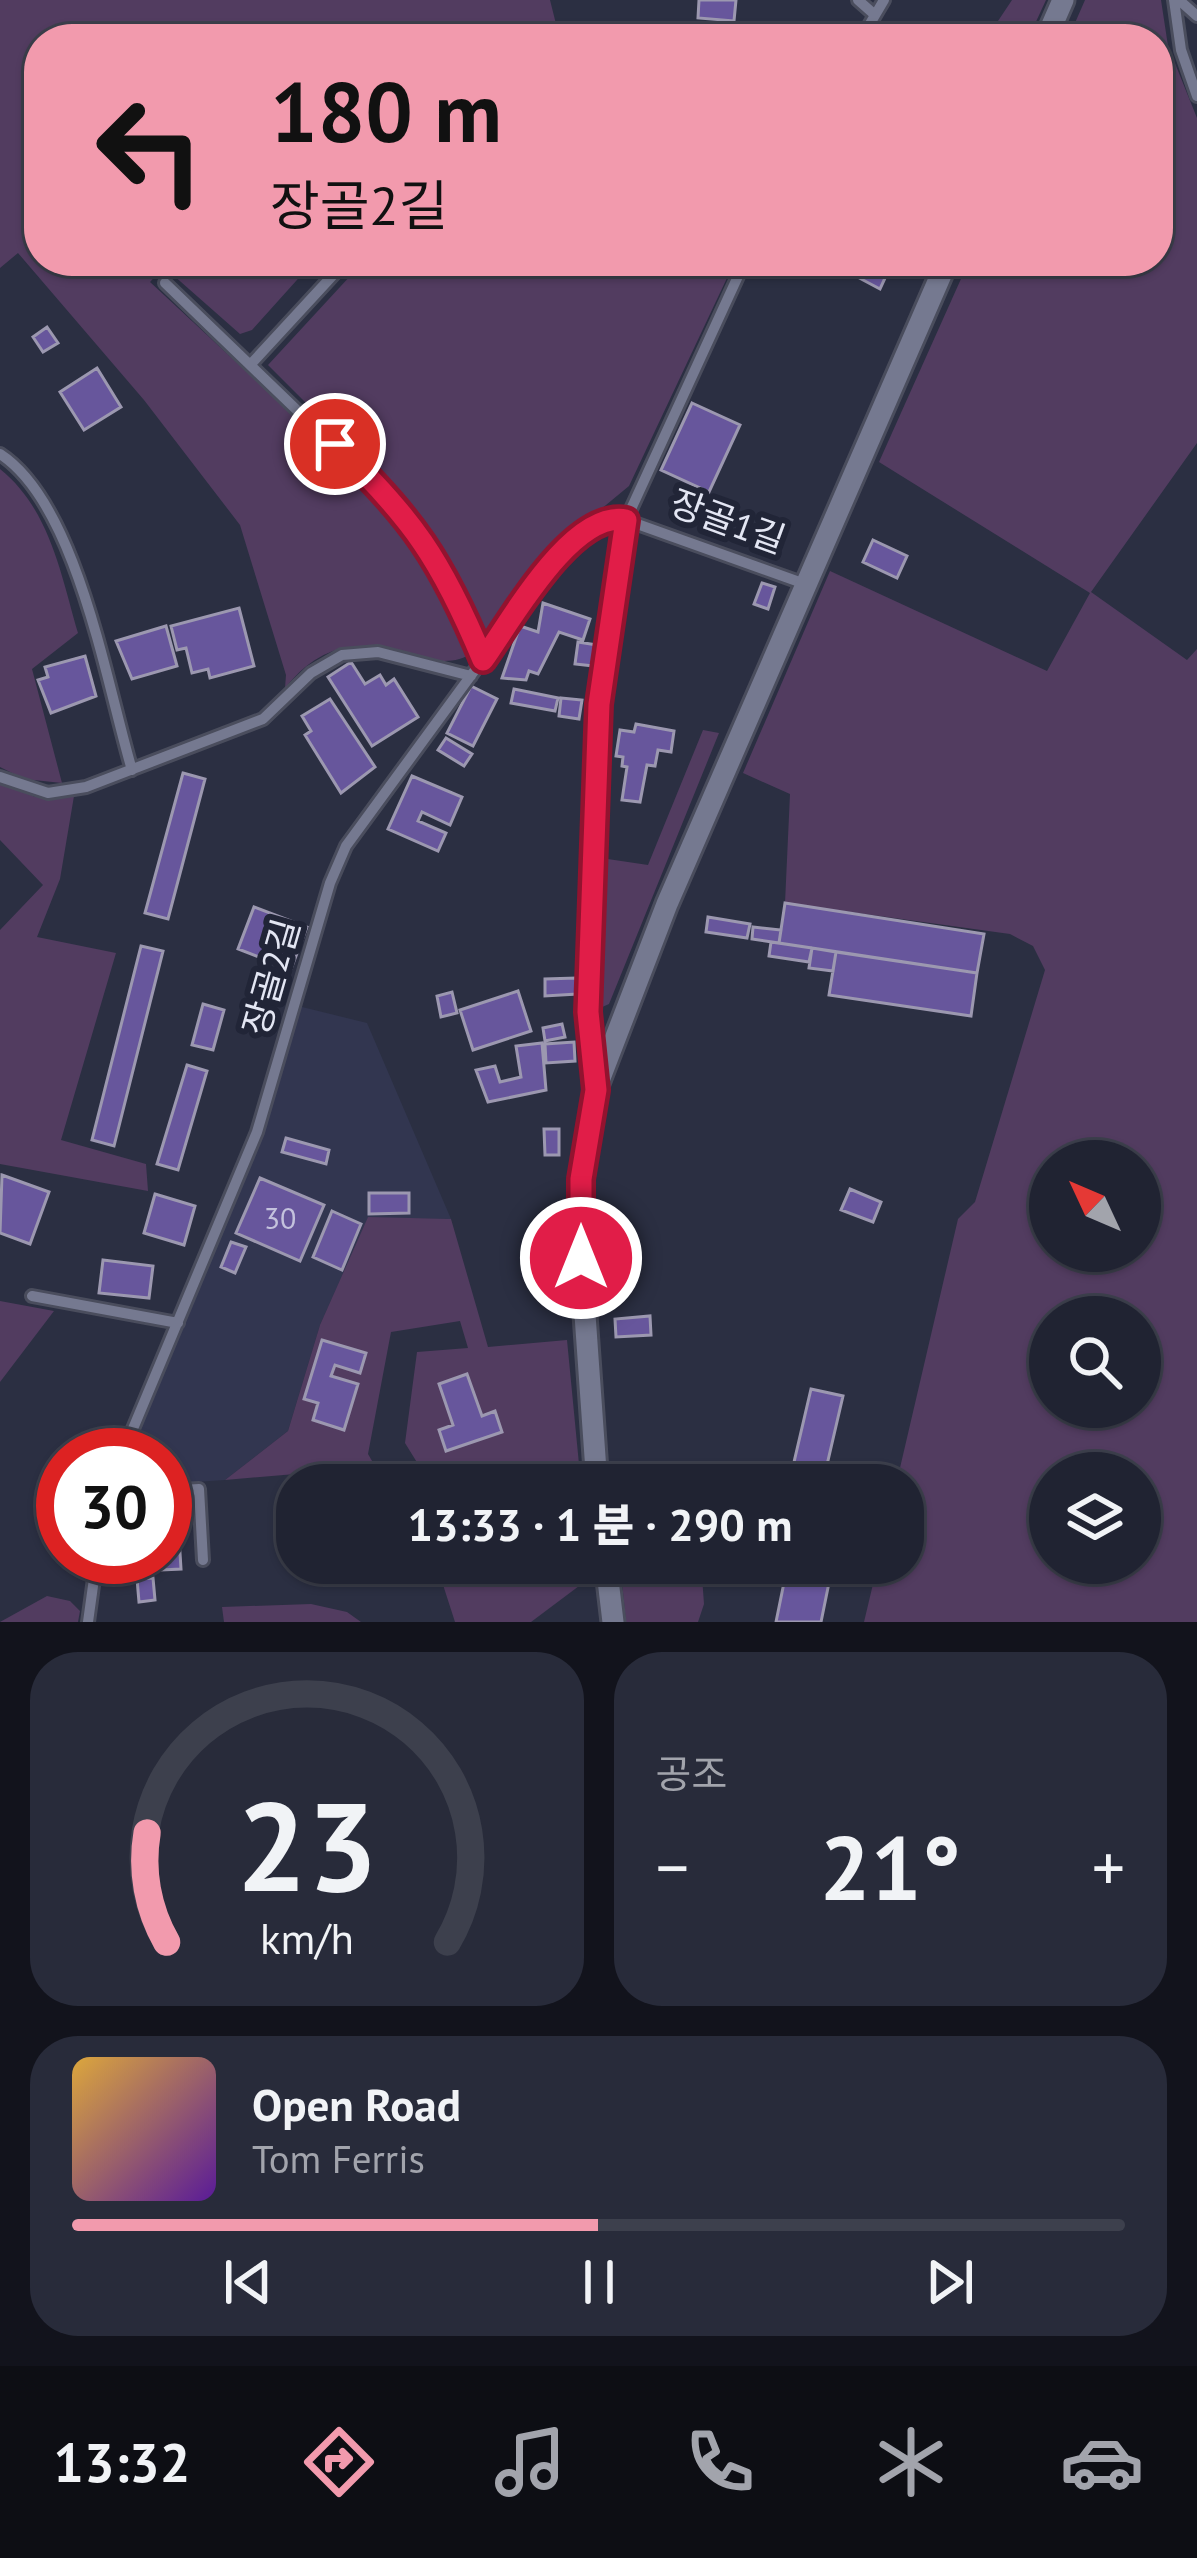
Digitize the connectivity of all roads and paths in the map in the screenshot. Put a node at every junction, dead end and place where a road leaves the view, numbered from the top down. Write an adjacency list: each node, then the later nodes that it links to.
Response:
1 (858, 0): 4 (lane)
2 (884, 0): 4 (lane)
3 (1177, 0): 5 (lane); 7 (lane)
4 (875, 15): 6 (lane)
5 (1197, 16)
6 (870, 24)
7 (1197, 96)
8 (332, 276): 12 (lane)
9 (738, 276): 14 (lane)
10 (940, 276): 15 (street, 장골1길)
11 (165, 284): 12 (lane)
12 (250, 364): 16 (lane)
13 (0, 454): 18 (lane)
14 (626, 520): 15 (lane, 장골1길); 16 (lane, 장골2길); 20 (lane, 장골1길)
15 (805, 584): 20 (street, 장골1길)
16 (483, 660): 17 (lane, 장골2길)
17 (471, 676): 18 (lane); 22 (lane, 장골2길)
18 (132, 770): 19 (lane)
19 (0, 777)
20 (596, 1090): 24 (street, 장골1길)
21 (32, 1296): 22 (lane)
22 (178, 1323): 23 (lane, 장골2길)
23 (133, 1428)
24 (595, 1464)
25 (192, 1489): 26 (lane)
26 (203, 1560)
27 (93, 1584): 29 (lane)
28 (608, 1584): 30 (street)
29 (88, 1622)
30 (613, 1622)

